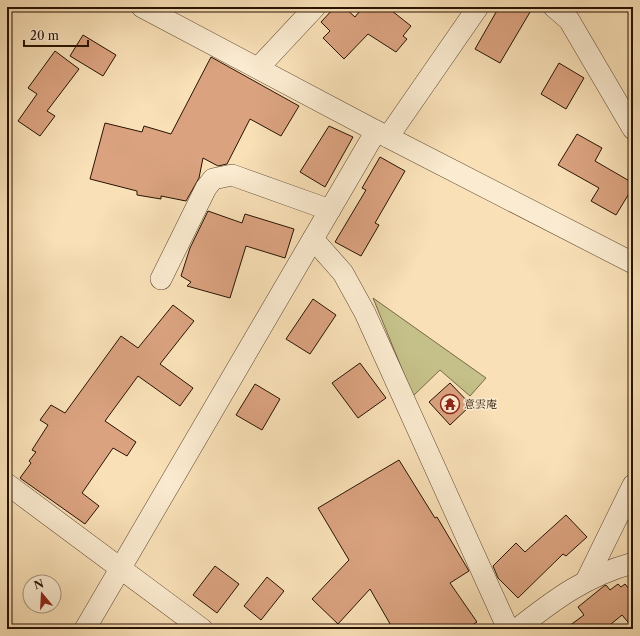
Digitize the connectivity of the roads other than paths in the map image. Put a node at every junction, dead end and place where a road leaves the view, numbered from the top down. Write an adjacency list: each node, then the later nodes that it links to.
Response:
1 (142, 7): 5 (street)
2 (315, 7): 5 (street)
3 (478, 7): 7 (street)
4 (554, 7): 6 (street)
5 (258, 68): 7 (street)
6 (633, 129)
7 (382, 134): 8 (street); 10 (street)
8 (330, 210): 9 (street); 11 (street)
9 (313, 239): 15 (street); 19 (street)
10 (633, 263)
11 (161, 279)
12 (7, 484): 15 (street)
13 (633, 485): 16 (street)
14 (631, 568): 16 (street)
15 (120, 569): 17 (street); 18 (street)
16 (586, 581): 20 (street)
17 (85, 629)
18 (202, 629)
19 (508, 629)
20 (517, 629)

